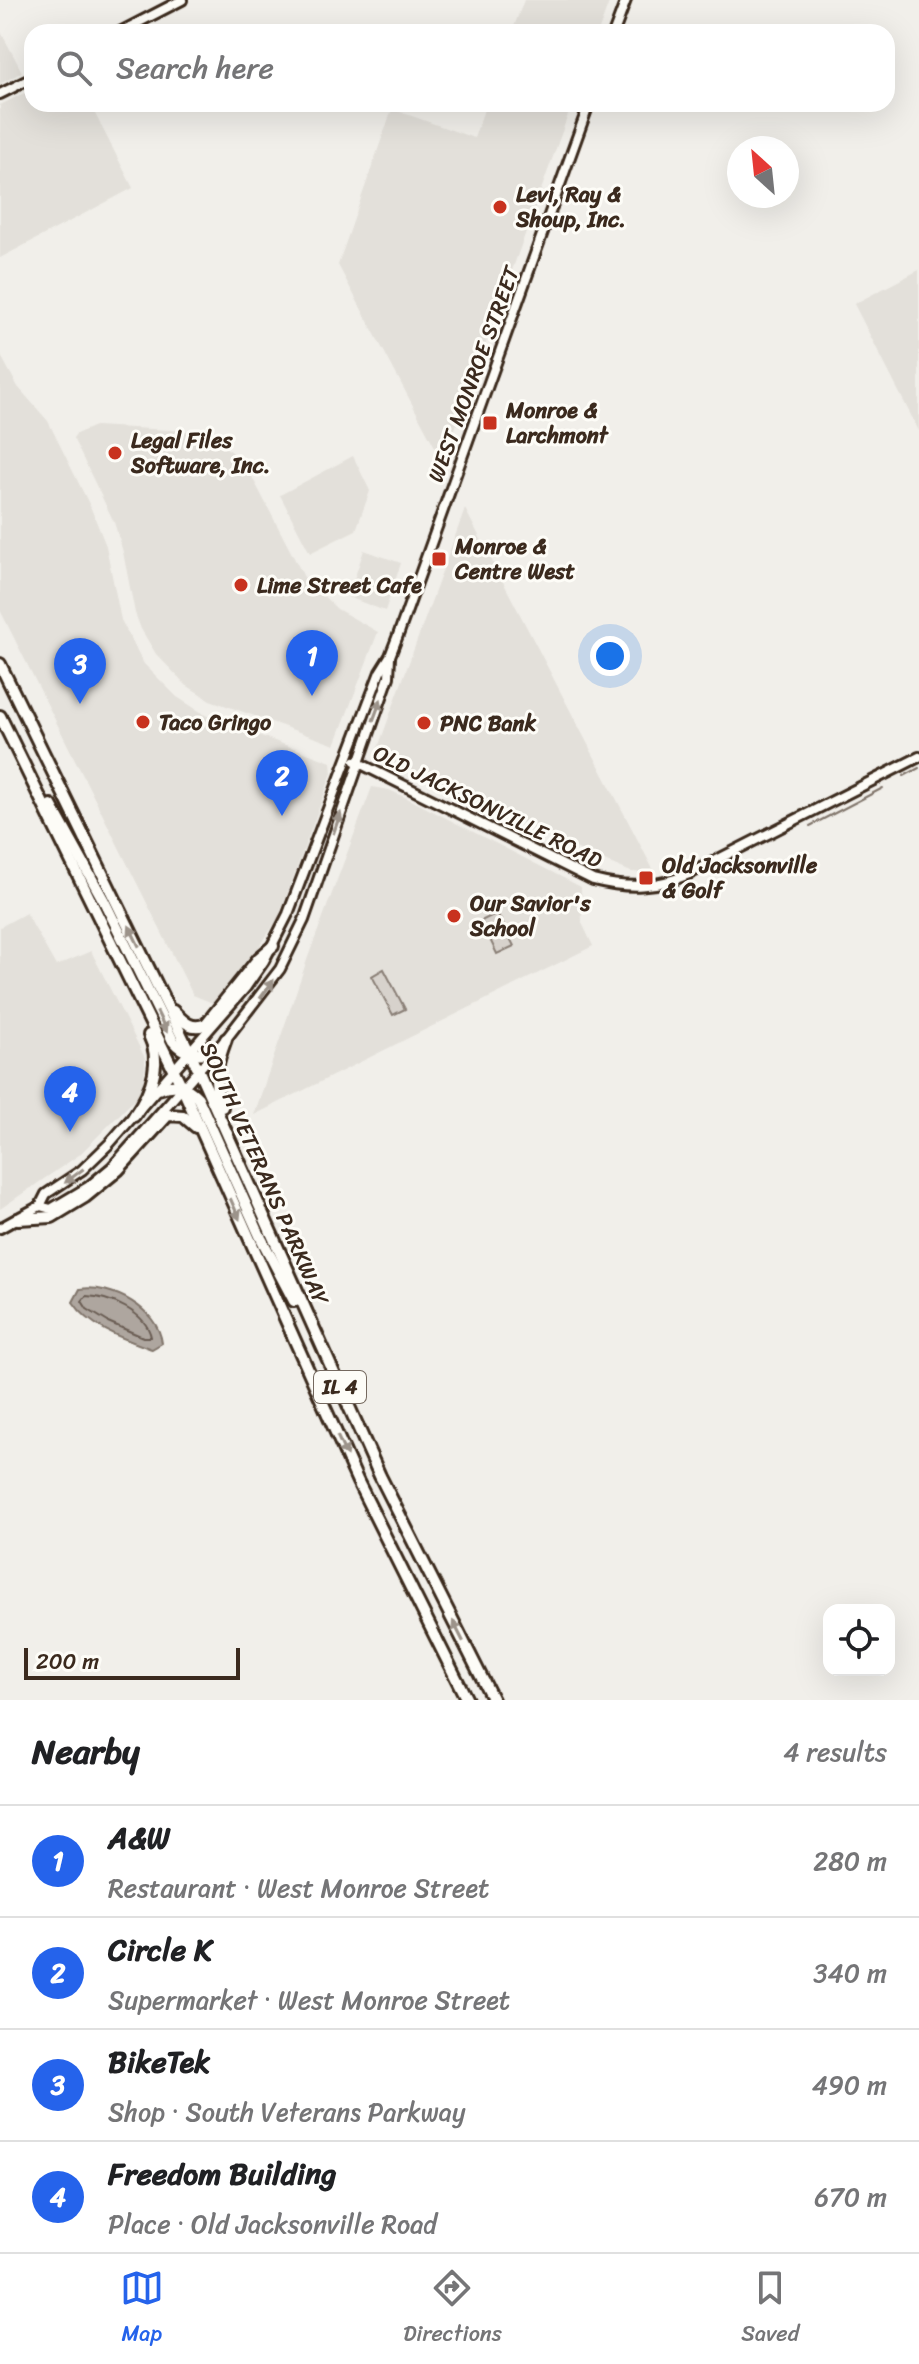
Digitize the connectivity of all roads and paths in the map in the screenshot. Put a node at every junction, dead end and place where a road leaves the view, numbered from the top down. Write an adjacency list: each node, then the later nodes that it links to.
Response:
1 (182, 0): 3 (street)
2 (626, 0): 4 (street)
3 (136, 24)
4 (617, 24)
5 (24, 82): 6 (street)
6 (0, 94)
7 (586, 112): 8 (street, WEST MONROE STREET)
8 (390, 656): 11 (street, WEST MONROE STREET); 13 (street, WEST MONROE STREET, one-way to 8)
9 (0, 664): 17 (highway, SOUTH VETERANS PARKWAY / IL 4, one-way to 9)
10 (0, 716): 14 (highway, SOUTH VETERANS PARKWAY / IL 4)
11 (347, 757): 13 (street, OLD JACKSONVILLE ROAD); 16 (street, WEST MONROE STREET)
12 (919, 757): 13 (street, OLD JACKSONVILLE ROAD)
13 (358, 762): 18 (street, WEST MONROE STREET, one-way to 13)
14 (32, 781): 15 (highway, SOUTH VETERANS PARKWAY / IL 4); 20 (highway, one-way to 20)
15 (45, 808): 22 (highway, SOUTH VETERANS PARKWAY / IL 4); 25 (highway)
16 (273, 946): 17 (highway); 20 (street, WEST MONROE STREET)
17 (168, 1006): 20 (highway, SOUTH VETERANS PARKWAY / IL 4)
18 (226, 1039): 19 (street, WEST MONROE STREET); 31 (highway)
19 (214, 1052): 20 (highway); 21 (street, WEST MONROE STREET)
20 (190, 1053): 21 (highway, SOUTH VETERANS PARKWAY / IL 4); 22 (street, WEST MONROE STREET)
21 (198, 1069): 23 (street, WEST MONROE STREET); 30 (highway, SOUTH VETERANS PARKWAY / IL 4)
22 (174, 1072): 23 (highway, SOUTH VETERANS PARKWAY / IL 4); 24 (street)
23 (182, 1087): 24 (highway); 26 (highway, SOUTH VETERANS PARKWAY / IL 4); 27 (street); 30 (highway)
24 (158, 1089): 25 (street)
25 (134, 1116): 27 (street, one-way to 27)
26 (204, 1138): 28 (highway); 32 (highway, SOUTH VETERANS PARKWAY / IL 4, one-way to 32)
27 (40, 1206): 28 (street)
28 (18, 1219): 29 (street)
29 (0, 1228)
30 (308, 1318): 31 (highway, SOUTH VETERANS PARKWAY / IL 4)
31 (314, 1330): 33 (highway, SOUTH VETERANS PARKWAY / IL 4, one-way to 31)
32 (467, 1700)
33 (493, 1700)

